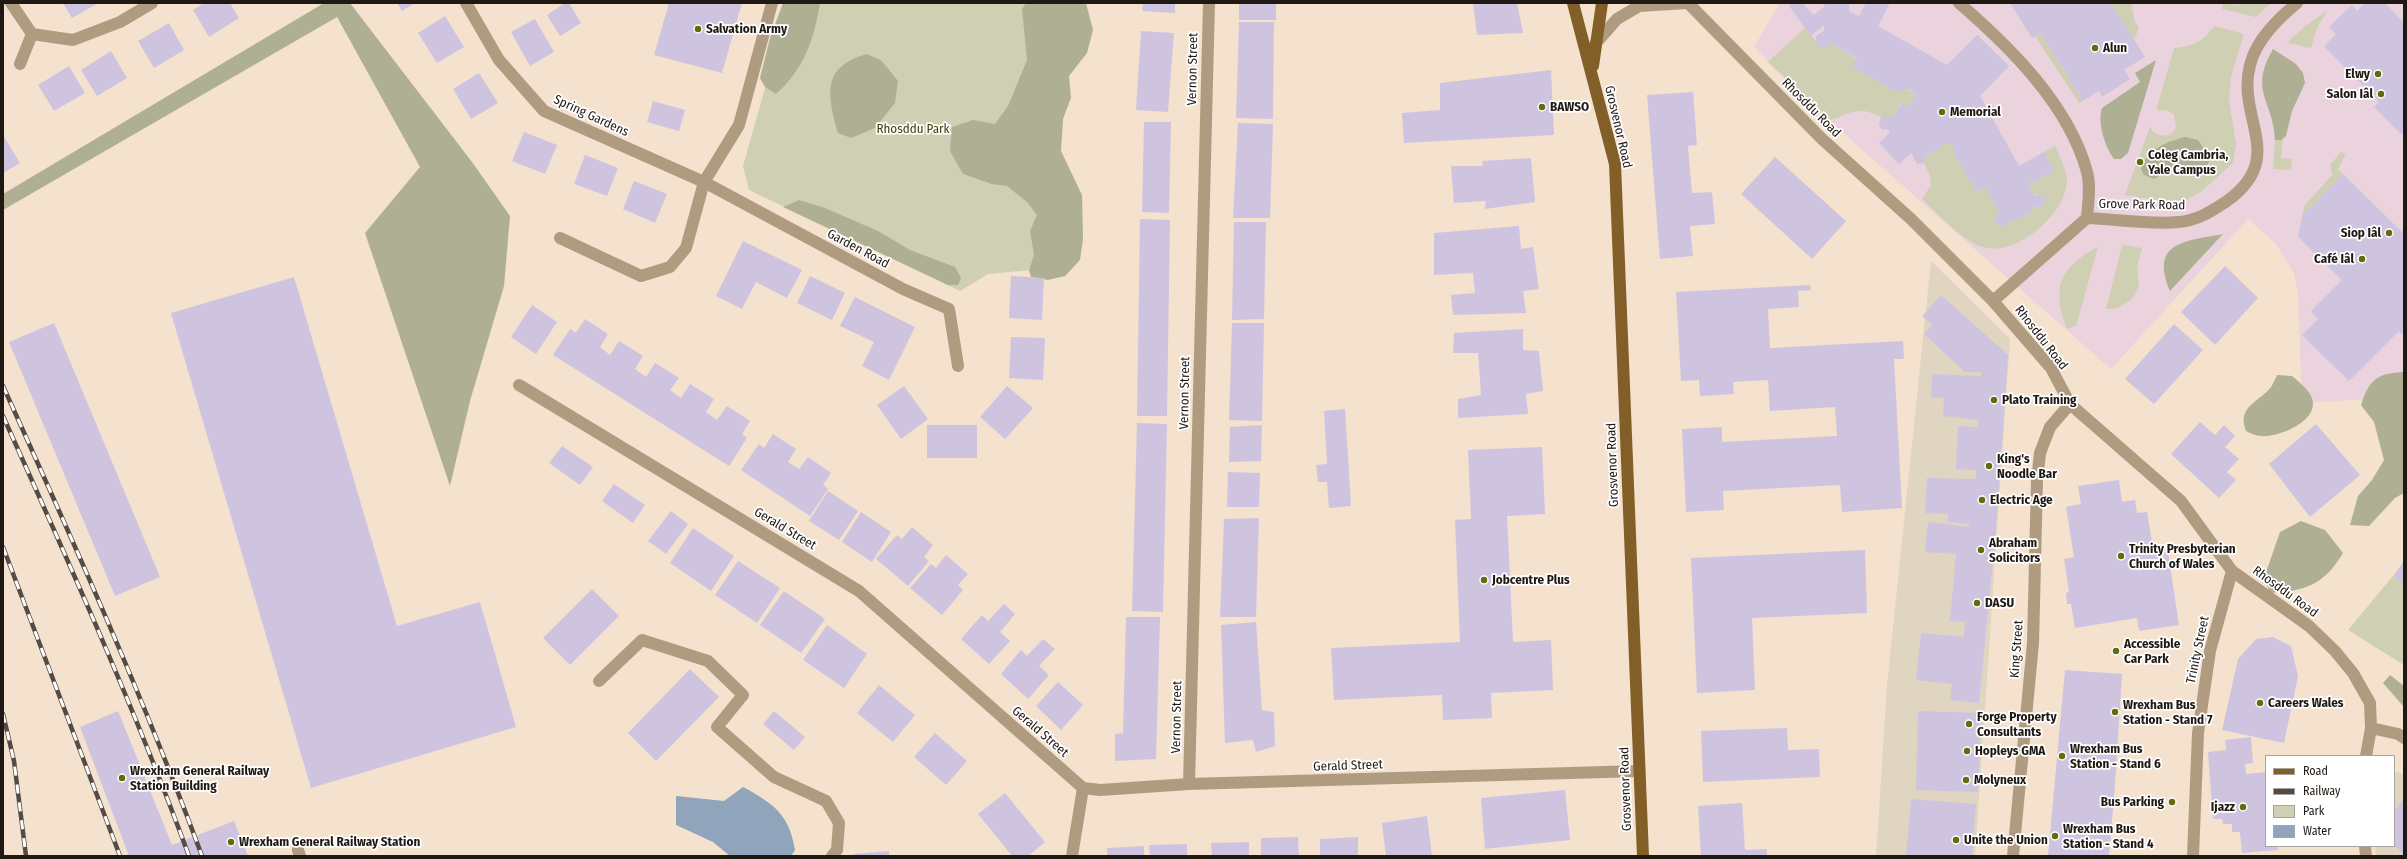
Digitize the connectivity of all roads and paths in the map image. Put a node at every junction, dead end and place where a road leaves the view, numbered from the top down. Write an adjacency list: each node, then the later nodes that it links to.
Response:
1 (11, 3): 11 (street)
2 (152, 3): 11 (street)
3 (466, 3): 15 (street, Spring Gardens)
4 (772, 3): 15 (street)
5 (1209, 3): 28 (street, Vernon Street)
6 (1573, 3): 14 (main road, Grosvenor Road)
7 (1602, 3): 12 (main road, Grosvenor Road)
8 (1688, 3): 12 (street, Rhosddu Road); 18 (street, Rhosddu Road)
9 (1959, 3): 16 (street, Grove Park Road)
10 (2297, 3): 16 (street, Grove Park Road)
11 (32, 34): 13 (street)
12 (1596, 44): 14 (main road, Grosvenor Road)
13 (20, 64)
14 (1592, 75): 27 (main road, Grosvenor Road)
15 (704, 182): 17 (street); 19 (street, Garden Road)
16 (2087, 218): 18 (street, Grove Park Road)
17 (560, 238)
18 (1993, 300): 21 (street, Rhosddu Road)
19 (958, 366)
20 (519, 384): 29 (street, Gerald Street)
21 (2070, 404): 22 (street, Rhosddu Road); 33 (street, King Street)
22 (2232, 571): 24 (street, Rhosddu Road); 34 (street, Trinity Street)
23 (599, 681): 30 (street)
24 (2371, 728): 25 (street); 26 (street, Rhosddu Road)
25 (2404, 738)
26 (2366, 755)
27 (1639, 771): 28 (street, Gerald Street); 32 (main road, Grosvenor Road)
28 (1189, 784): 29 (street, Gerald Street)
29 (1082, 788): 31 (street)
30 (832, 856)
31 (1072, 856)
32 (1643, 856)
33 (2013, 856)
34 (2193, 856)

